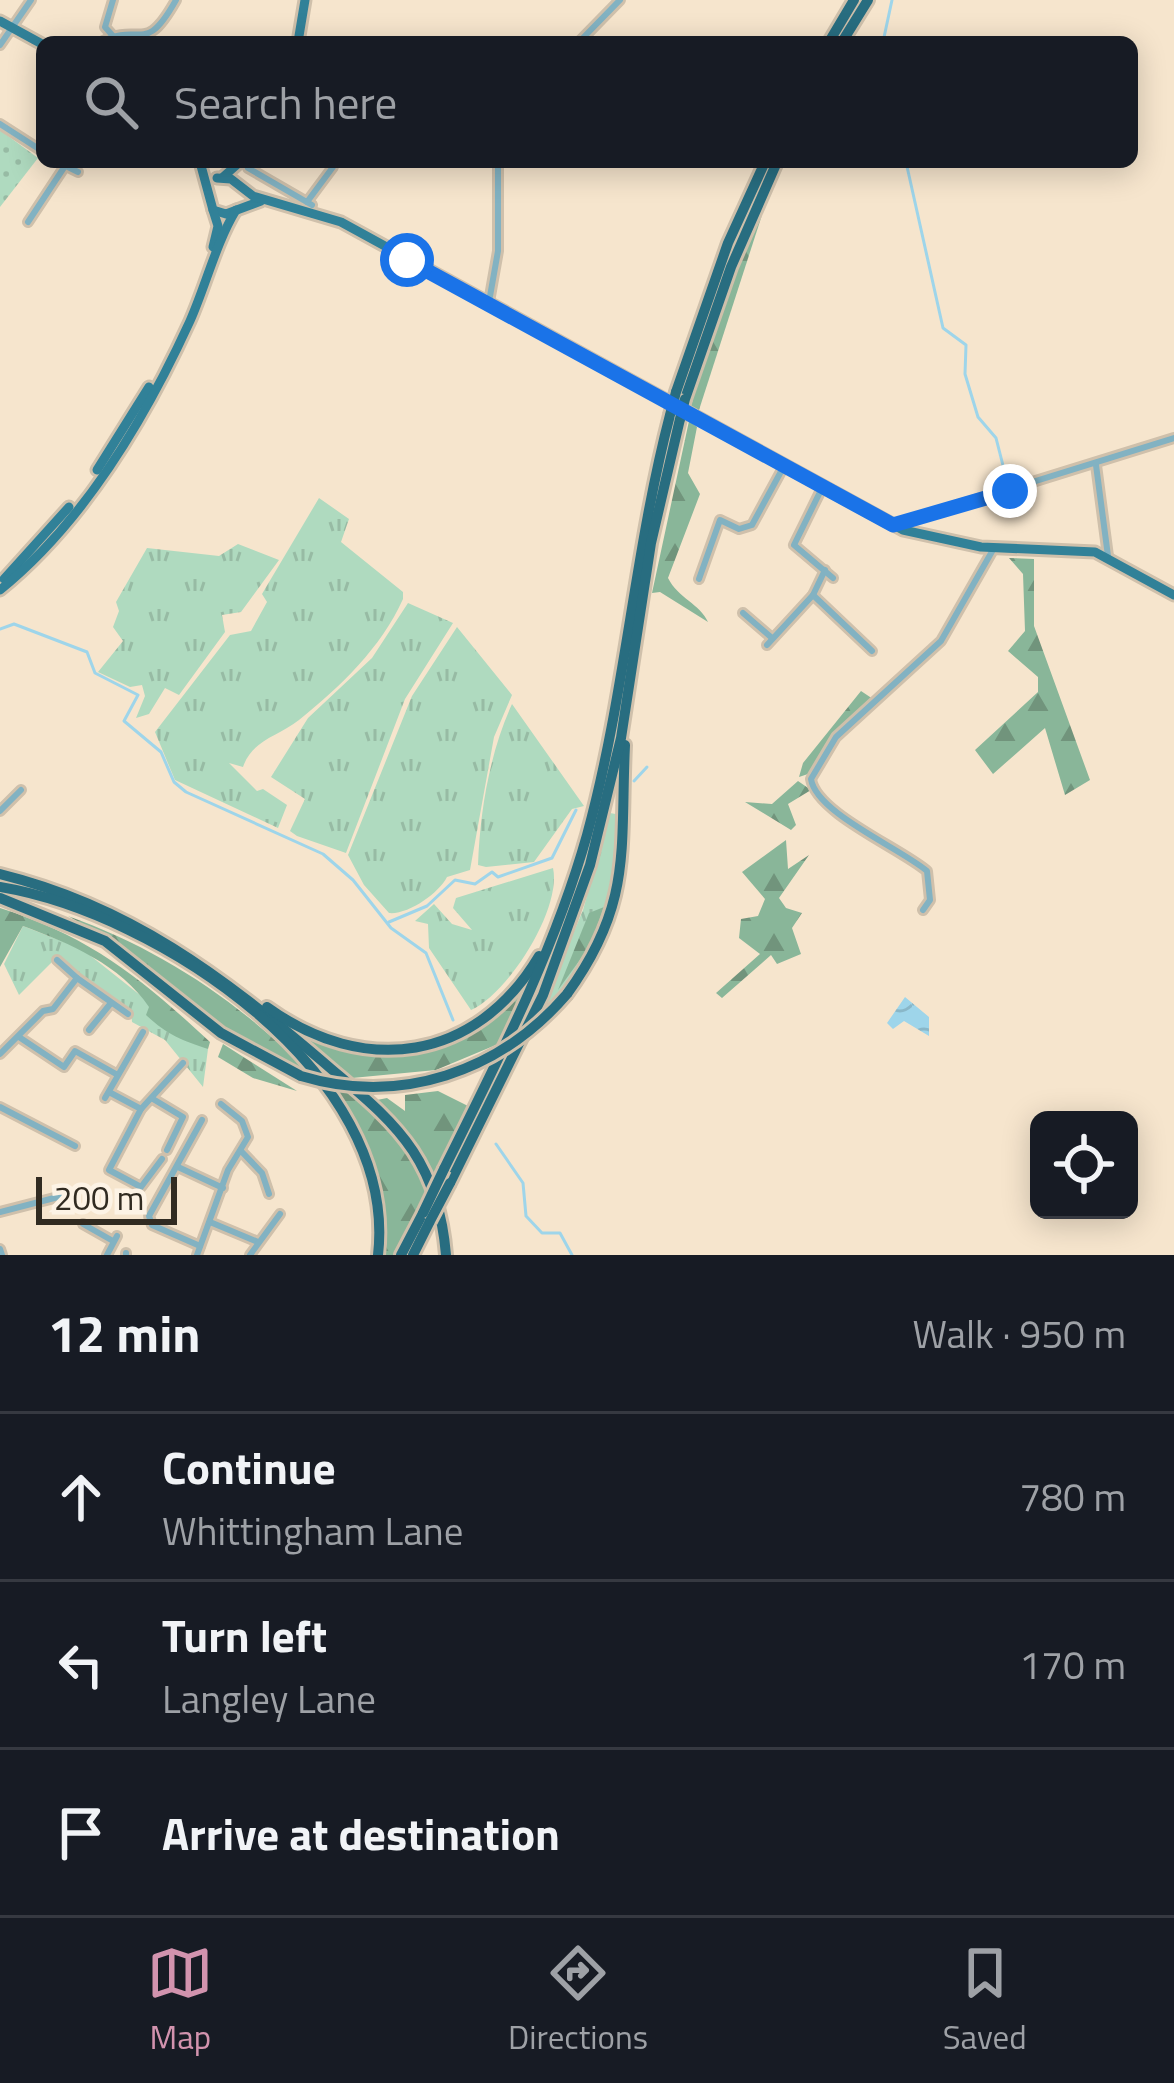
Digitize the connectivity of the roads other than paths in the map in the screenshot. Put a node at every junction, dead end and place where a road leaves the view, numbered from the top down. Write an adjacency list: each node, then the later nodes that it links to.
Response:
1 (31, 0): 9 (street)
2 (113, 0): 10 (street)
3 (176, 0): 11 (street)
4 (305, 0): 12 (main road)
5 (620, 0): 13 (street)
6 (854, 0): 14 (highway)
7 (868, 0): 15 (highway)
8 (0, 21): 9 (main road)
9 (14, 28): 16 (main road); 17 (street)
10 (112, 36)
11 (144, 36)
12 (299, 36)
13 (585, 36)
14 (833, 36)
15 (846, 36)
16 (36, 41)
17 (0, 46)
18 (0, 124): 19 (street)
19 (36, 148)
20 (59, 168): 41 (street)
21 (70, 168): 31 (street)
22 (201, 168): 37 (main road)
23 (207, 168): 33 (main road)
24 (233, 168): 33 (main road)
25 (241, 168): 35 (main road)
26 (248, 168): 32 (street)
27 (332, 168): 36 (street)
28 (498, 168): 42 (street)
29 (762, 168): 43 (highway)
30 (774, 168): 43 (highway)
31 (78, 172)
32 (262, 176): 34 (street); 36 (street)
33 (220, 178): 35 (main road); 37 (main road)
34 (257, 185)
35 (240, 186): 38 (main road); 39 (main road)
36 (285, 189): 38 (street)
37 (206, 190): 40 (main road)
38 (273, 201): 39 (main road); 42 (main road)
39 (237, 209): 40 (main road); 55 (main road)
40 (213, 210): 55 (main road)
41 (28, 222)
42 (488, 306): 47 (main road)
43 (681, 395): 44 (highway, bridge)
44 (675, 417): 60 (highway); 64 (highway)
45 (1174, 438): 46 (street)
46 (1096, 464): 49 (street); 51 (street)
47 (784, 466): 48 (main road); 54 (street)
48 (821, 488): 49 (main road); 52 (street)
49 (893, 525): 50 (main road)
50 (994, 548): 51 (main road); 66 (street)
51 (1108, 556): 57 (main road)
52 (825, 570): 53 (street); 56 (street)
53 (833, 578)
54 (699, 579)
55 (0, 586)
56 (813, 595): 58 (street); 59 (street)
57 (1174, 595)
58 (743, 613)
59 (872, 651)
60 (633, 664): 65 (highway, bridge); 93 (highway, bridge)
61 (21, 790): 62 (street)
62 (0, 811)
63 (0, 874): 67 (highway)
64 (572, 883): 67 (highway); 93 (highway, bridge)
65 (0, 892): 67 (highway)
66 (923, 910)
67 (188, 958): 100 (highway); 103 (highway)
68 (57, 960): 69 (street)
69 (77, 978): 70 (street); 74 (street)
70 (111, 1003): 71 (street); 72 (street)
71 (128, 1014)
72 (89, 1030)
73 (143, 1032): 77 (street)
74 (19, 1037): 75 (street); 77 (street)
75 (0, 1054)
76 (183, 1063): 78 (street)
77 (116, 1073): 81 (street)
78 (153, 1099): 81 (street); 84 (street)
79 (221, 1104): 85 (street)
80 (0, 1107): 83 (street)
81 (141, 1109): 86 (street)
82 (202, 1120): 87 (street)
83 (75, 1146)
84 (167, 1150)
85 (241, 1151): 88 (street); 89 (street)
86 (162, 1160)
87 (178, 1167): 88 (street); 97 (street)
88 (223, 1189): 94 (street)
89 (269, 1194)
90 (62, 1196): 91 (street)
91 (0, 1212)
92 (280, 1214): 96 (street)
93 (426, 1217): 101 (highway); 102 (highway)
94 (210, 1222): 96 (street); 97 (street)
95 (83, 1224): 98 (street)
96 (258, 1242): 99 (street)
97 (198, 1250)
98 (107, 1255)
99 (250, 1255)
100 (379, 1255)
101 (401, 1255)
102 (413, 1255)
103 (446, 1255)

